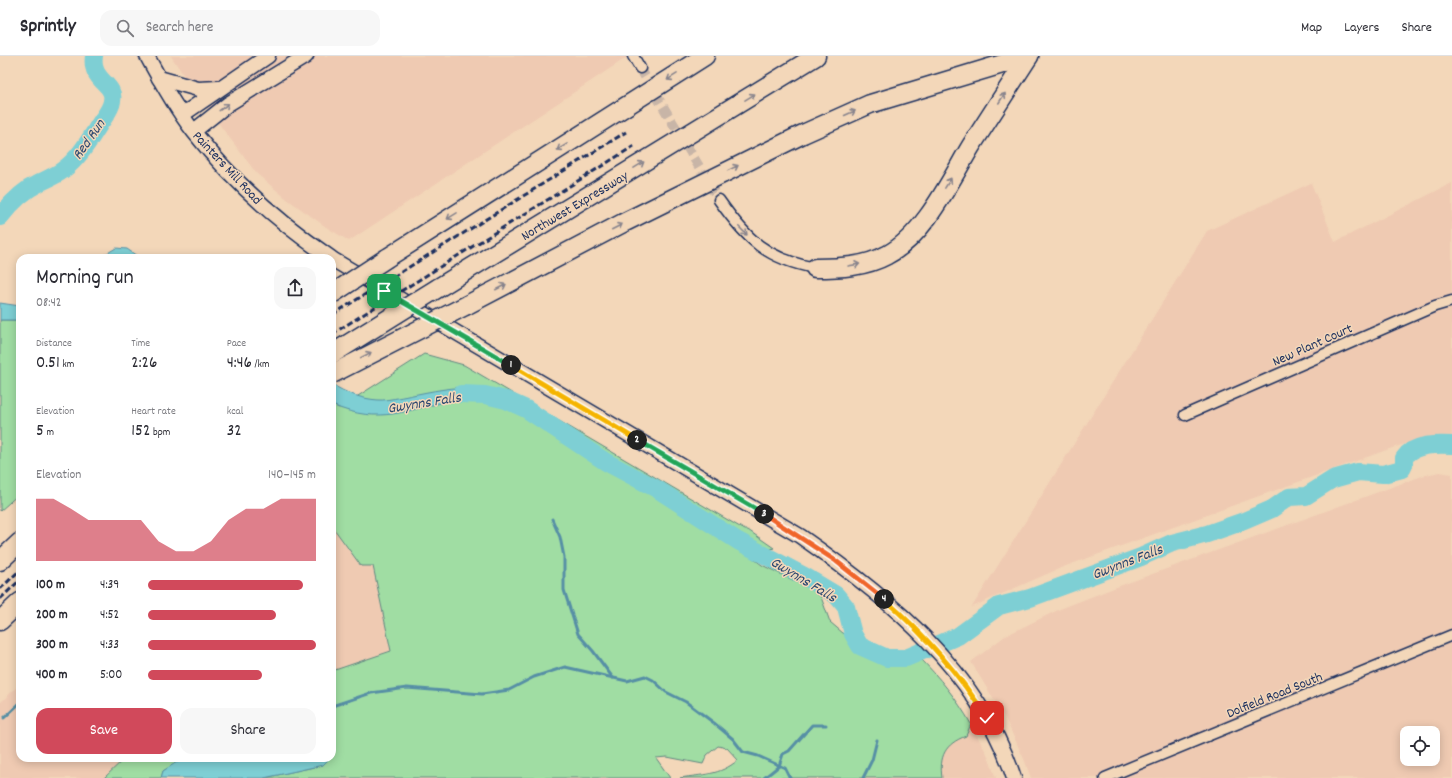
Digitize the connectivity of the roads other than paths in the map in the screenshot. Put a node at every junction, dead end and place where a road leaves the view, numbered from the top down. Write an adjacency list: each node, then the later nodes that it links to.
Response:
1 (148, 56): 9 (main road, Painters Mill Road)
2 (268, 56): 10 (main road)
3 (306, 56): 12 (main road, one-way to 3)
4 (633, 56): 8 (street)
5 (705, 56): 17 (highway, one-way to 17, bridge)
6 (816, 56): 19 (highway, Northwest Expressway, one-way to 6, bridge)
7 (1029, 56): 16 (highway, one-way to 7); 20 (highway, one-way to 7, bridge)
8 (640, 68)
9 (159, 78): 10 (main road); 11 (main road, Painters Mill Road)
10 (221, 88): 11 (main road)
11 (182, 115): 12 (main road, Painters Mill Road)
12 (194, 132): 14 (main road, Painters Mill Road)
13 (719, 200): 16 (street, one-way to 16)
14 (326, 254)
15 (336, 260): 27 (main road, Painters Mill Road)
16 (815, 268)
17 (336, 291)
18 (1452, 301): 21 (street, New Plant Court)
19 (336, 352)
20 (336, 372)
21 (1184, 415)
22 (16, 546): 23 (highway)
23 (0, 561)
24 (16, 606): 25 (highway)
25 (0, 621)
26 (1452, 635): 28 (street, Dolfield Road South)
27 (1014, 778)
28 (1105, 778)

